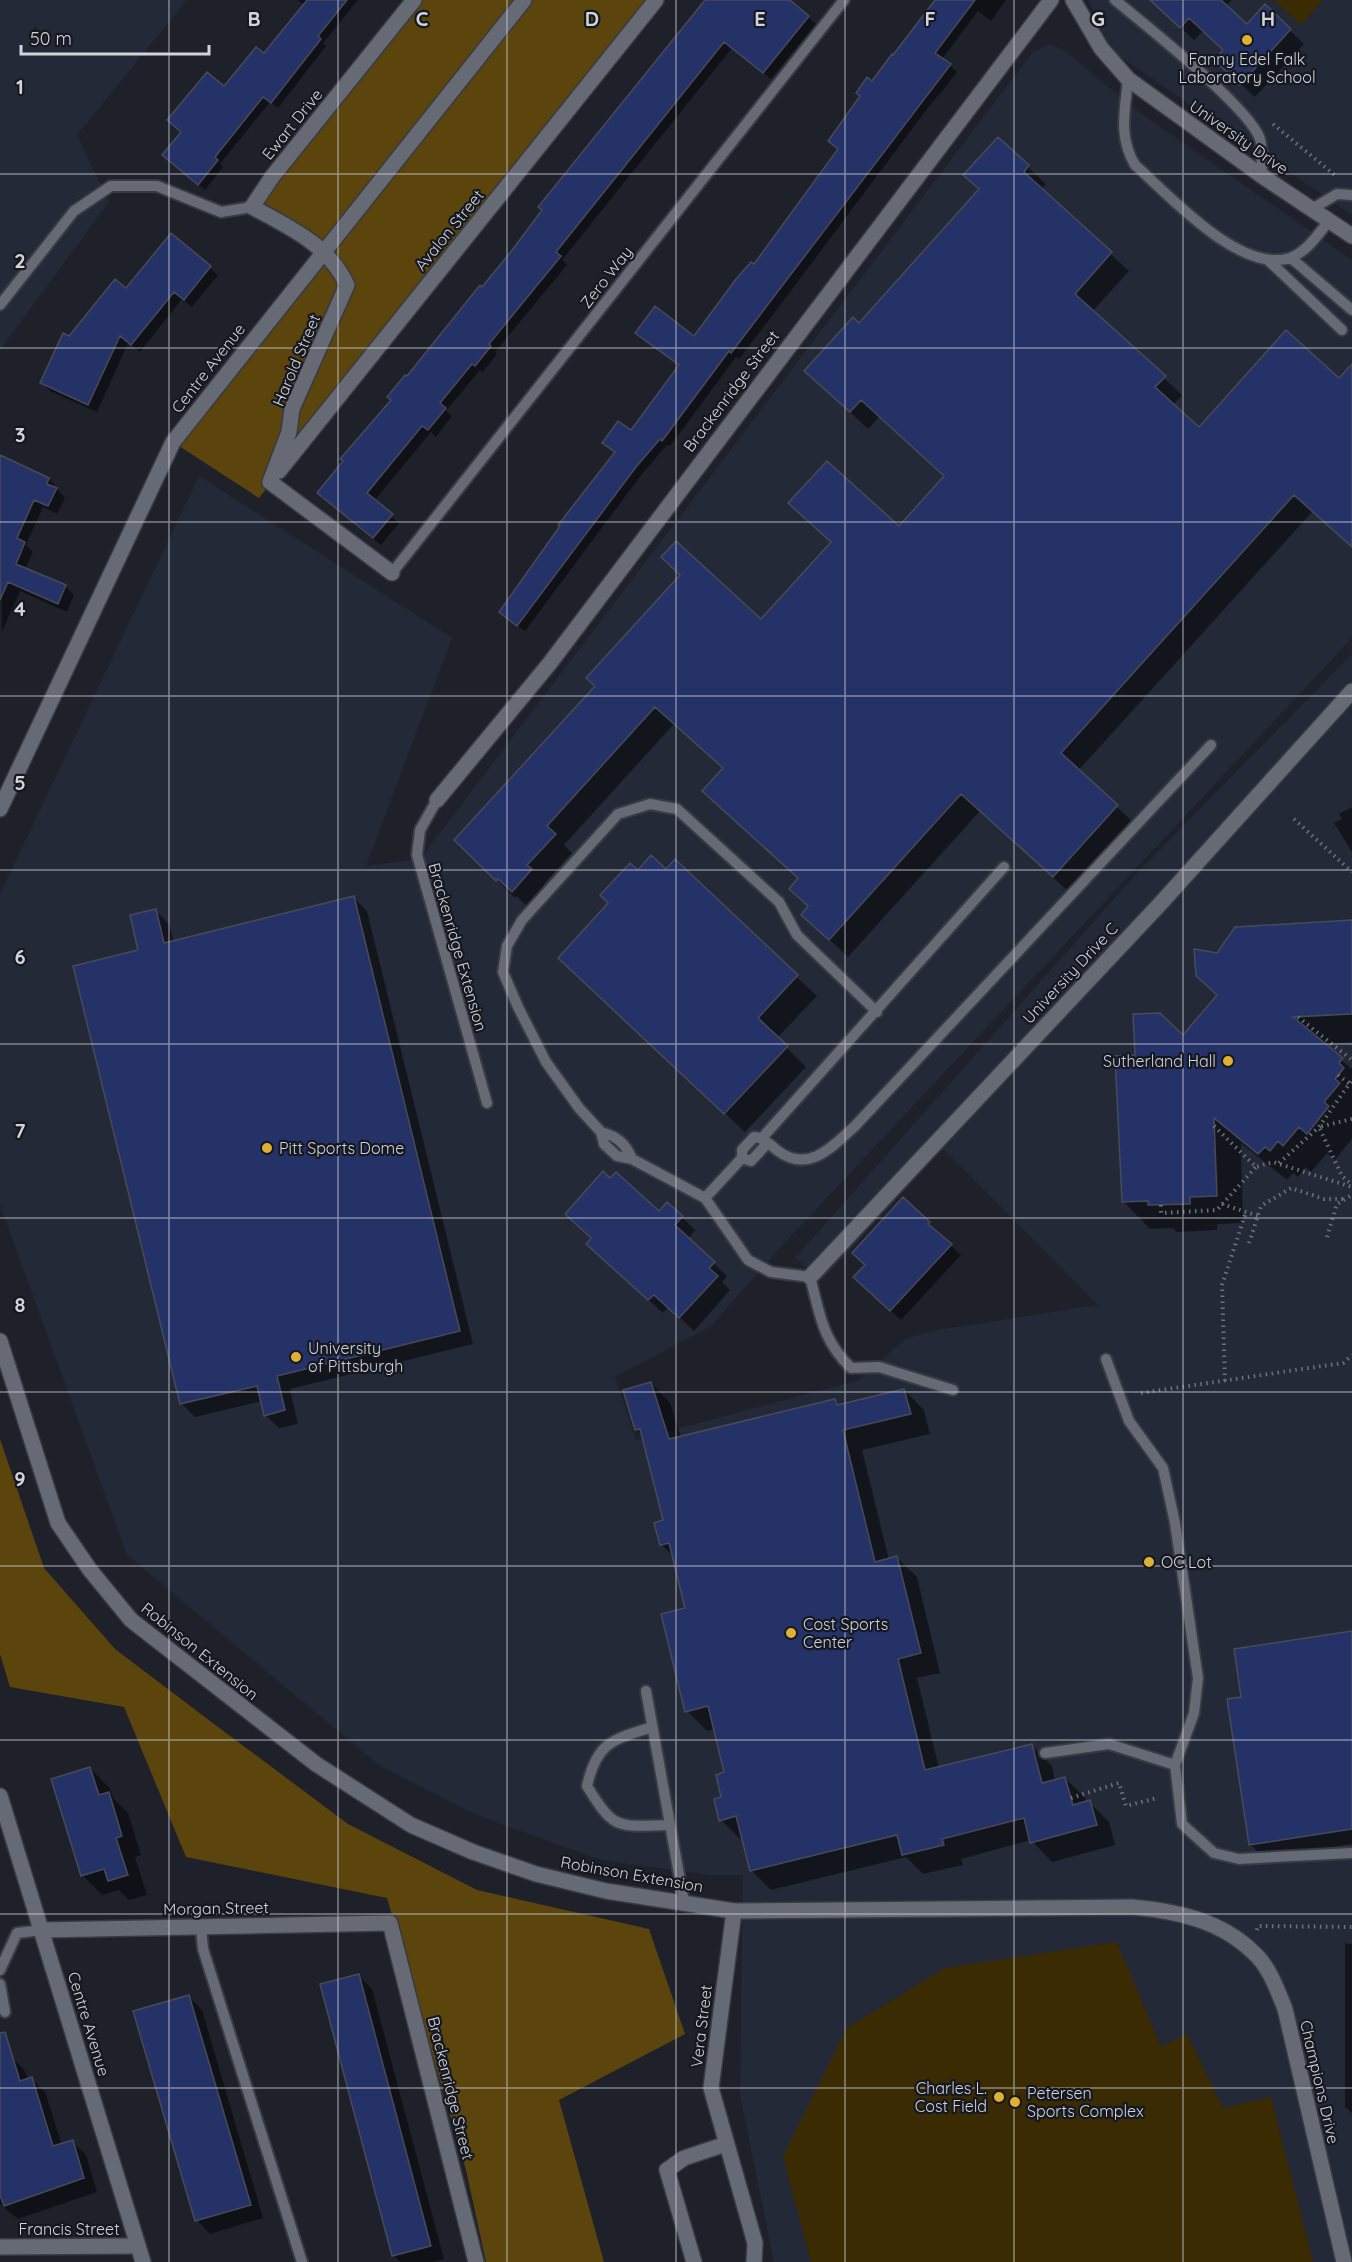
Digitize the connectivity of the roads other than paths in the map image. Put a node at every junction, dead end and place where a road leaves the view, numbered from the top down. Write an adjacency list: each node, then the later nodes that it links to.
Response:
1 (414, 0): 11 (street, Ewart Drive)
2 (524, 0): 15 (street, Centre Avenue)
3 (656, 0): 21 (street, Avalon Street)
4 (844, 0): 22 (lane, Zero Way)
5 (1051, 0): 25 (street, Brackenridge Street)
6 (1072, 0): 8 (street, University Drive)
7 (1115, 0): 9 (lane)
8 (1128, 79): 9 (street, University Drive); 17 (lane)
9 (1262, 176): 12 (street, University Drive)
10 (1352, 195): 12 (lane)
11 (252, 207): 15 (street); 18 (lane)
12 (1312, 210): 13 (street, University Drive)
13 (1329, 221): 14 (street, University Drive); 16 (lane)
14 (1352, 236)
15 (323, 250): 21 (street, Harold Street); 26 (street, Centre Avenue)
16 (1291, 258): 17 (lane); 19 (lane)
17 (1269, 261): 20 (lane)
18 (0, 305)
19 (1352, 310)
20 (1342, 330)
21 (270, 482): 22 (street)
22 (392, 573)
23 (1352, 691): 32 (street, University Drive C)
24 (1211, 745): 30 (lane)
25 (436, 800): 29 (lane, Brackenridge Extension)
26 (0, 809)
27 (1004, 867): 28 (lane)
28 (877, 1012): 30 (lane); 31 (lane)
29 (487, 1103)
30 (763, 1137): 31 (lane)
31 (705, 1198): 32 (lane)
32 (810, 1277): 35 (lane)
33 (0, 1341): 43 (street, Robinson Extension)
34 (1106, 1359): 39 (lane)
35 (953, 1390)
36 (646, 1691): 37 (lane)
37 (652, 1727): 41 (lane); 41 (lane)
38 (1045, 1753): 39 (lane)
39 (1175, 1765): 42 (lane)
40 (0, 1796): 47 (street, Centre Avenue)
41 (670, 1825): 43 (lane)
42 (1352, 1853)
43 (684, 1902): 44 (street, Robinson Extension)
44 (734, 1911): 48 (street, Robinson Extension); 52 (street, Vera Street)
45 (390, 1923): 46 (street, Morgan Street); 57 (street, Brackenridge Street)
46 (201, 1927): 47 (street, Morgan Street); 56 (lane)
47 (42, 1930): 49 (lane); 53 (street, Centre Avenue)
48 (1254, 1952): 60 (street, Champions Drive)
49 (0, 1970)
50 (0, 1984): 51 (lane)
51 (4, 2013)
52 (726, 2144): 58 (street); 59 (street, Vera Street)
53 (138, 2246): 54 (street, Francis Street); 55 (street, Centre Avenue)
54 (0, 2247)
55 (143, 2262)
56 (302, 2262)
57 (476, 2262)
58 (694, 2262)
59 (754, 2262)
60 (1344, 2262)

